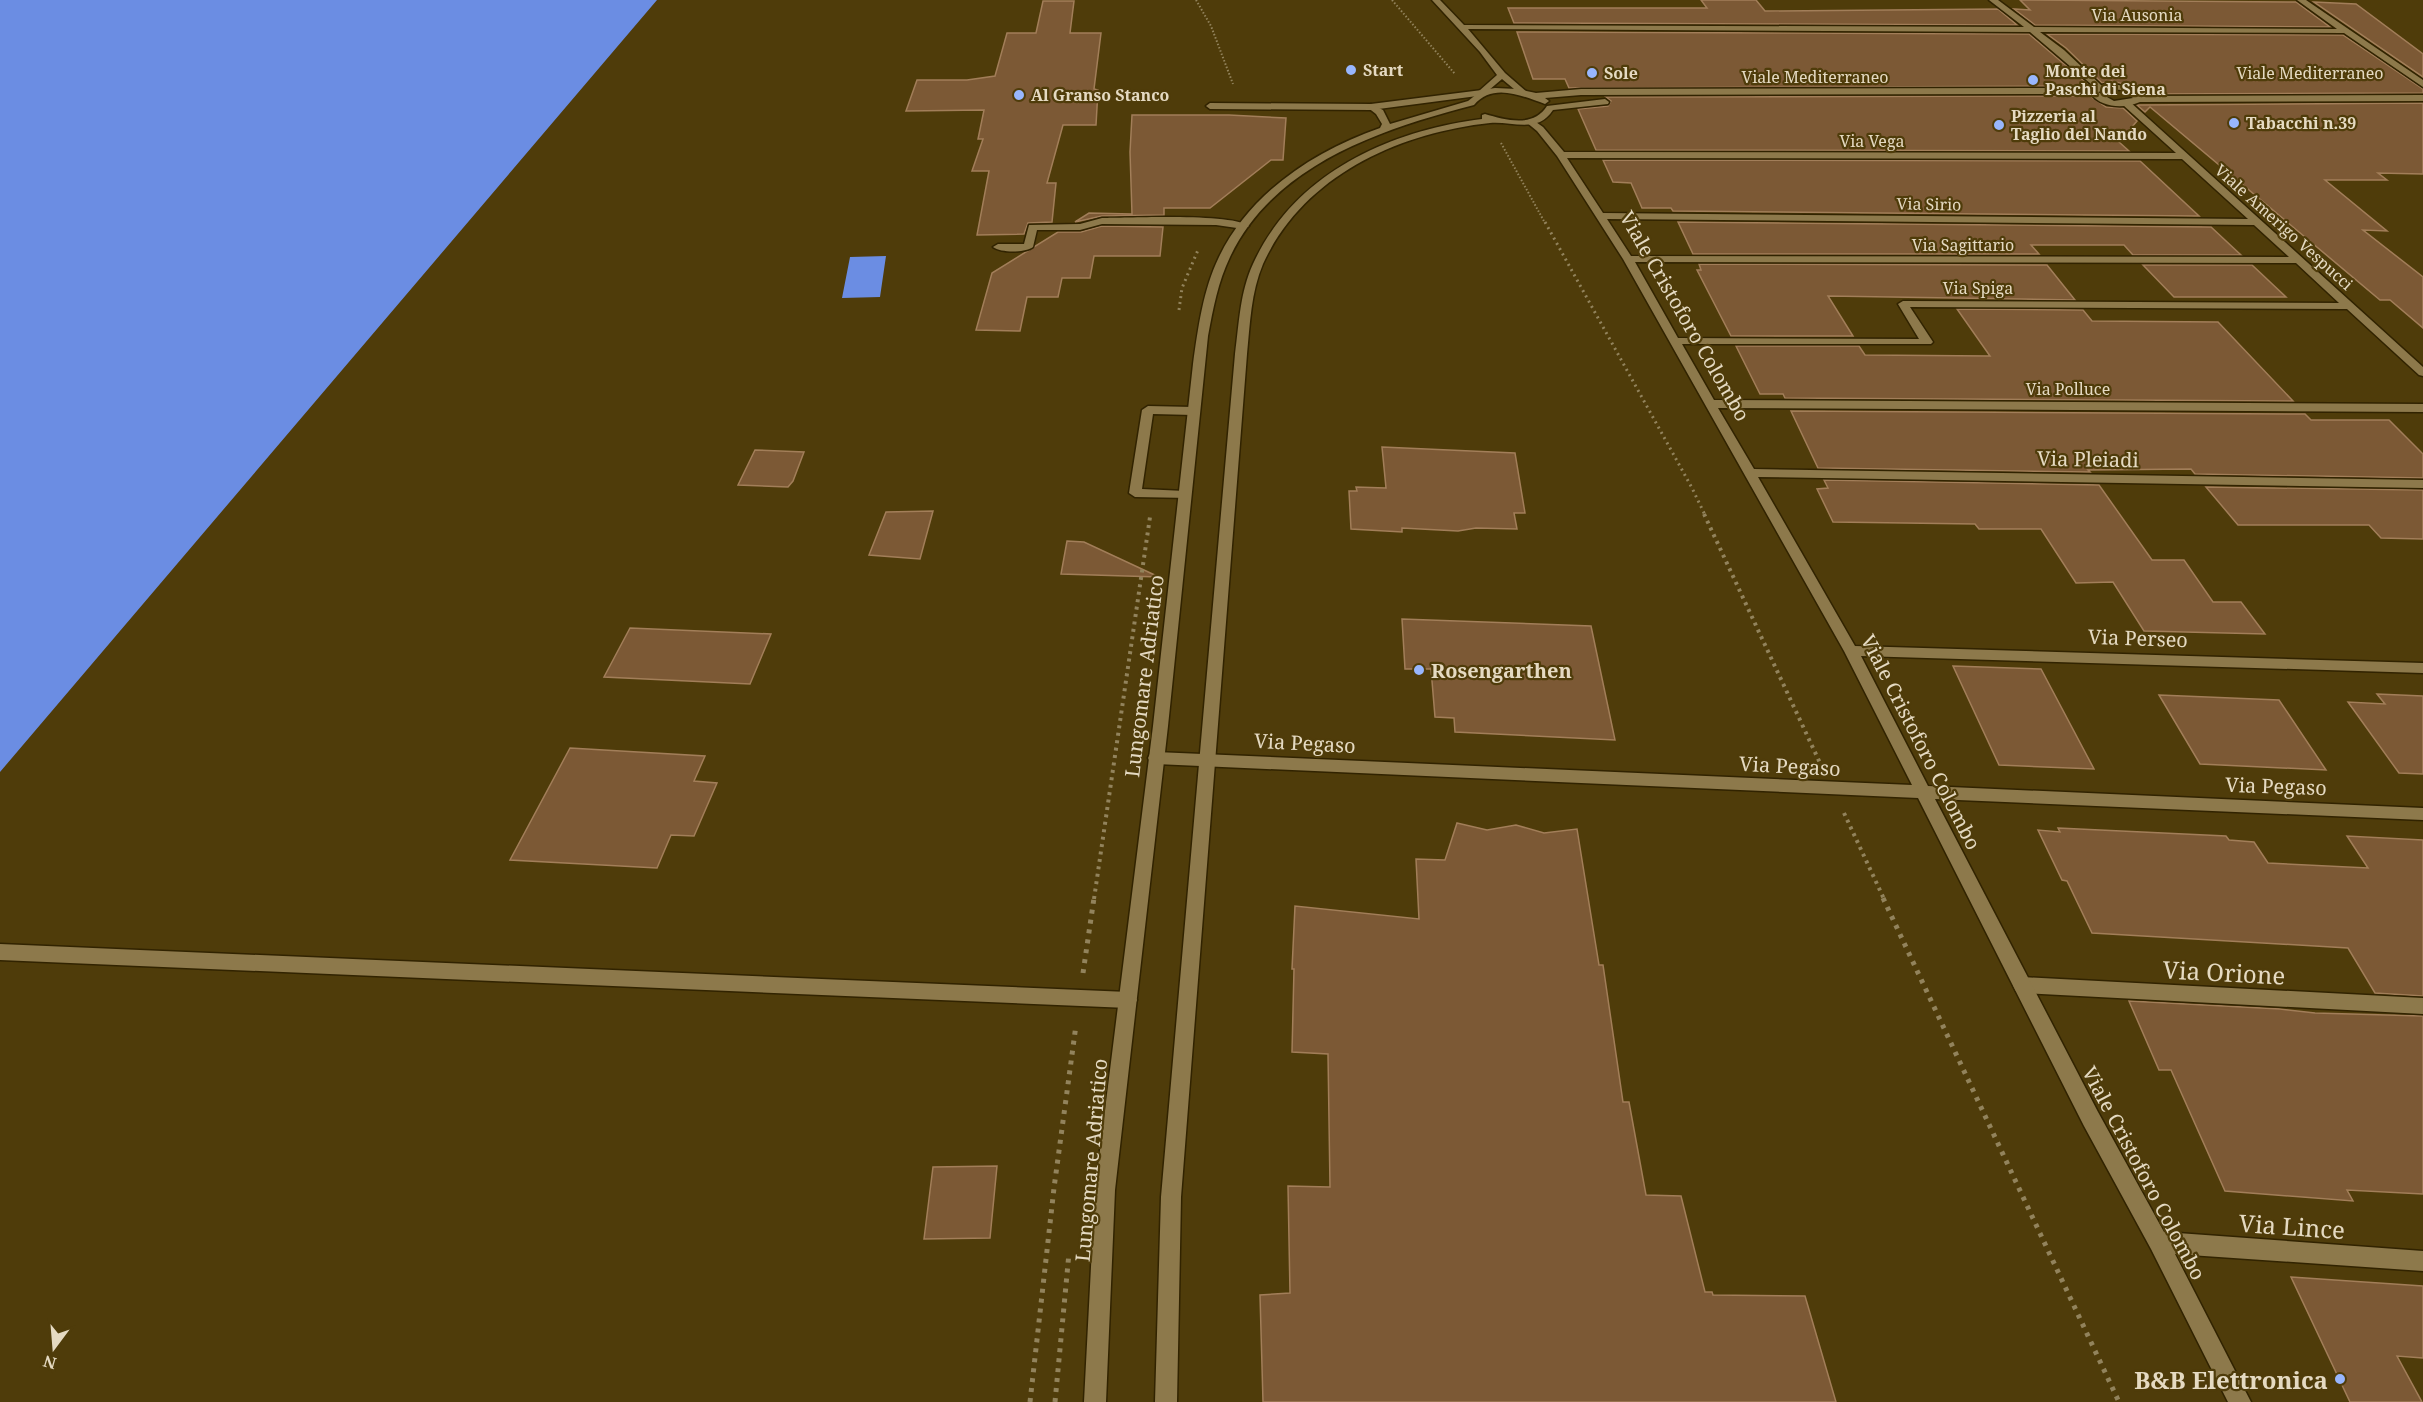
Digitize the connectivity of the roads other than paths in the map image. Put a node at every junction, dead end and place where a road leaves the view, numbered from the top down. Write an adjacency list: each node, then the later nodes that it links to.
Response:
1 (1436, 0): 4 (street)
2 (1993, 0): 5 (street)
3 (2301, 0): 6 (street)
4 (1461, 27): 5 (street, Via Ausonia); 7 (street)
5 (2031, 29): 6 (street, Via Ausonia); 8 (street)
6 (2344, 31): 10 (street)
7 (1502, 75): 13 (street); 16 (street)
8 (2088, 75): 9 (street); 11 (street)
9 (2111, 86): 11 (street, Viale Mediterraneo); 12 (street)
10 (2423, 86): 12 (street, Viale Mediterraneo)
11 (2096, 89): 15 (street, Viale Mediterraneo); 18 (street)
12 (2126, 90): 19 (street)
13 (1523, 92): 15 (street); 16 (street)
14 (1407, 93): 20 (street)
15 (1536, 96): 26 (street)
16 (1476, 98): 20 (street); 27 (street); 29 (street, Lungomare Adriatico)
17 (2423, 98): 19 (street, Viale Mediterraneo)
18 (2103, 99): 22 (street, Viale Mediterraneo); 23 (street, Viale Mediterraneo)
19 (2139, 99): 23 (street, Viale Mediterraneo)
20 (1414, 101): 25 (street)
21 (1611, 102): 26 (street)
22 (1634, 102)
23 (2126, 103): 31 (street, Viale Amerigo Vespucci)
24 (1210, 106): 25 (street)
25 (1371, 107): 29 (street)
26 (1550, 108): 28 (street)
27 (1493, 120): 28 (street); 50 (street)
28 (1530, 122): 30 (street, Viale Cristoforo Colombo)
29 (1383, 130): 34 (street, Lungomare Adriatico)
30 (1561, 155): 31 (street, Via Vega); 32 (street, Viale Cristoforo Colombo)
31 (2184, 156): 33 (street, Viale Amerigo Vespucci)
32 (1602, 216): 33 (street, Via Sirio); 36 (street, Viale Cristoforo Colombo)
33 (2256, 222): 37 (street, Viale Amerigo Vespucci)
34 (1244, 226): 35 (street); 43 (street, Lungomare Adriatico)
35 (999, 247)
36 (1628, 259): 37 (street, Via Sagittario); 39 (street, Viale Cristoforo Colombo)
37 (2297, 260): 38 (street, Viale Amerigo Vespucci)
38 (2349, 306): 39 (street, Via Spiga); 40 (street, Viale Amerigo Vespucci)
39 (1676, 341): 41 (street, Viale Cristoforo Colombo)
40 (2423, 373)
41 (1713, 404): 42 (street, Via Polluce); 44 (street, Viale Cristoforo Colombo)
42 (2423, 408)
43 (1193, 411): 46 (street, Lungomare Adriatico); 46 (street)
44 (1752, 473): 45 (street, Via Pleiadi); 47 (street, Viale Cristoforo Colombo)
45 (2423, 484)
46 (1185, 495): 49 (street, Lungomare Adriatico)
47 (1851, 651): 48 (street, Via Perseo); 51 (street, Viale Cristoforo Colombo)
48 (2423, 668)
49 (1156, 758): 50 (street, Via Pegaso); 55 (street, Lungomare Adriatico)
50 (1208, 760): 51 (street, Via Pegaso); 60 (street)
51 (1924, 793): 52 (street, Via Pegaso); 54 (street, Viale Cristoforo Colombo)
52 (2423, 814)
53 (0, 952): 55 (street)
54 (2022, 985): 56 (street, Via Orione); 57 (street, Viale Cristoforo Colombo)
55 (1128, 1000): 59 (street, Lungomare Adriatico)
56 (2423, 1006)
57 (2158, 1242): 58 (street, Via Lince); 61 (street, Viale Cristoforo Colombo)
58 (2423, 1261)
59 (1095, 1402)
60 (1166, 1402)
61 (2240, 1402)

